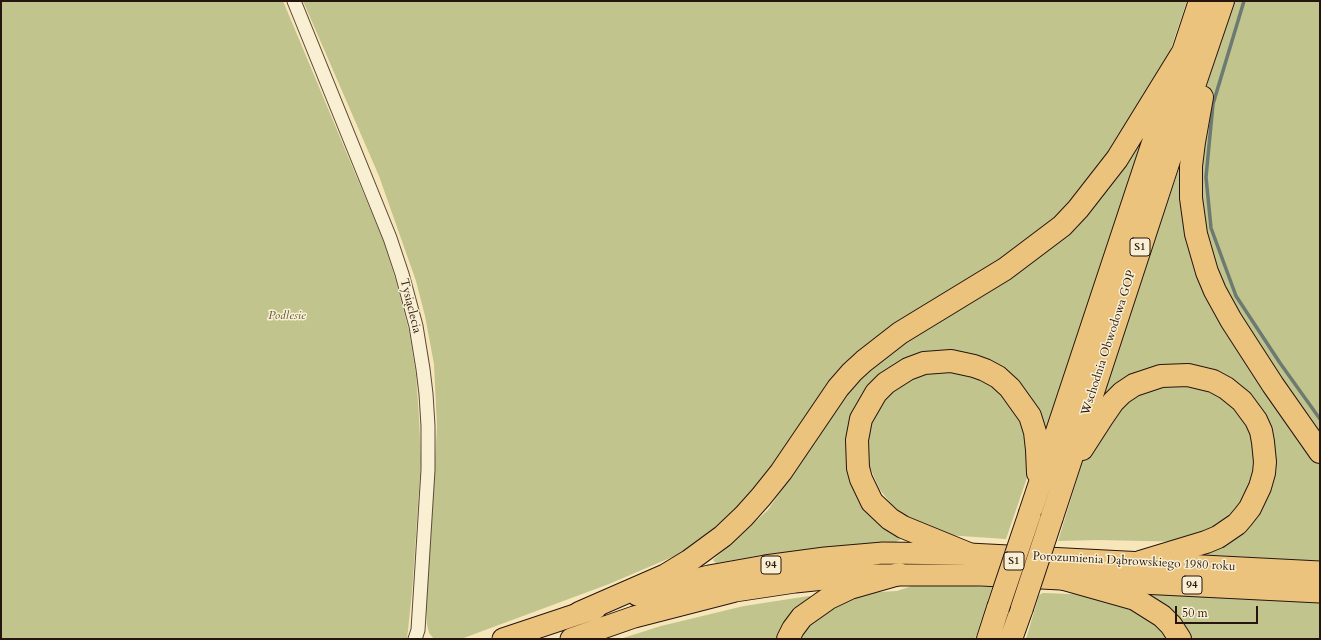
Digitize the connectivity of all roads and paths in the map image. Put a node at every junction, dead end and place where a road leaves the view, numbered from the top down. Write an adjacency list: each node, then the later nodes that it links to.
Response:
1 (294, 1): 17 (street, Tysiąclecia)
2 (1200, 1): 5 (highway, Wschodnia Obwodowa GOP / S1)
3 (1223, 1): 4 (highway, Wschodnia Obwodowa GOP / S1)
4 (1216, 23): 6 (highway); 7 (highway, Wschodnia Obwodowa GOP / S1)
5 (1183, 52): 8 (highway, Wschodnia Obwodowa GOP / S1); 16 (highway)
6 (1320, 452)
7 (1067, 472): 10 (highway); 15 (highway, Wschodnia Obwodowa GOP / S1, bridge)
8 (1038, 488): 9 (highway); 21 (highway, Wschodnia Obwodowa GOP / S1, bridge)
9 (969, 554): 10 (main road, Porozumienia Dąbrowskiego 1980 roku / 94); 16 (main road, Porozumienia Dąbrowskiego 1980 roku / 94)
10 (1140, 562): 11 (main road, Porozumienia Dąbrowskiego 1980 roku / 94)
11 (1320, 572)
12 (899, 574): 13 (main road, Porozumienia Dąbrowskiego 1980 roku / 94); 19 (main road, Porozumienia Dąbrowskiego 1980 roku / 94); 20 (highway)
13 (1064, 579): 14 (main road, Porozumienia Dąbrowskiego 1980 roku / 94); 24 (highway)
14 (1320, 592)
15 (1021, 611): 22 (highway, Wschodnia Obwodowa GOP / S1); 23 (highway)
16 (579, 613): 18 (main road, Porozumienia Dąbrowskiego 1980 roku / 94)
17 (419, 636)
18 (503, 639)
19 (571, 639)
20 (788, 639)
21 (988, 639)
22 (1011, 639)
23 (1019, 639)
24 (1180, 639)

